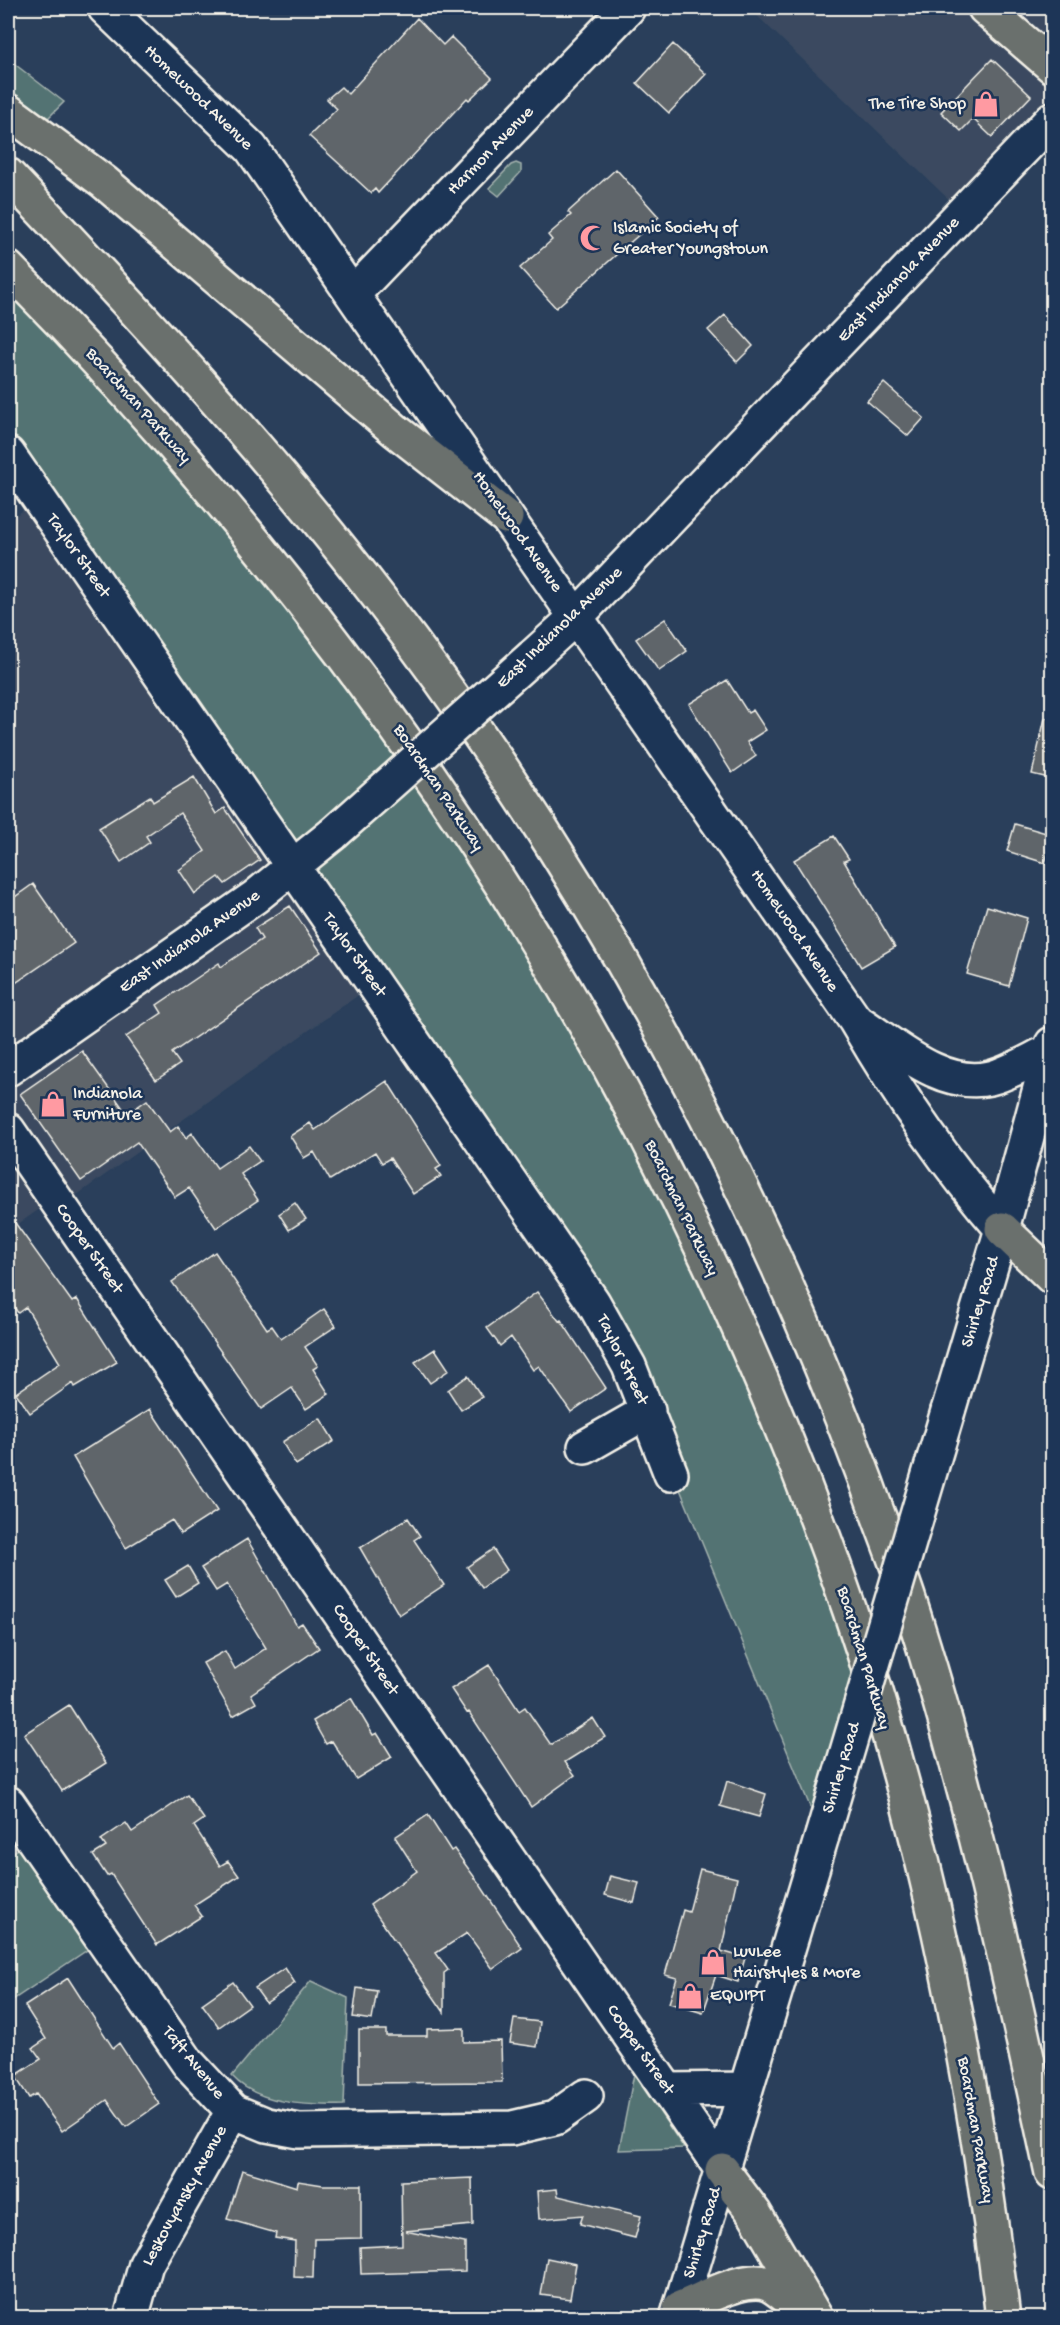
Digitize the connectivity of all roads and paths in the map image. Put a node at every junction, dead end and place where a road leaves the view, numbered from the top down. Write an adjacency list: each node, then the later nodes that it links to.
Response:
1 (105, 8): 9 (street, Homewood Avenue)
2 (628, 8): 9 (street, Harmon Avenue)
3 (985, 8): 4 (main road)
4 (1053, 66)
5 (8, 111): 11 (main road)
6 (1053, 119): 12 (street, East Indianola Avenue)
7 (8, 176): 30 (main road)
8 (8, 268): 35 (main road, Boardman Parkway)
9 (353, 294): 11 (street, Homewood Avenue)
10 (8, 454): 13 (street, Taylor Street)
11 (506, 517): 12 (street, Homewood Avenue)
12 (576, 617): 13 (street, East Indianola Avenue, bridge); 14 (street, Homewood Avenue)
13 (293, 867): 16 (street, East Indianola Avenue); 21 (street, Taylor Street)
14 (855, 1020): 15 (street); 19 (street, Homewood Avenue)
15 (1051, 1047): 17 (street, Shirley Road)
16 (8, 1069)
17 (1046, 1089): 19 (street, Shirley Road)
18 (8, 1130): 26 (street, Cooper Street)
19 (1002, 1229): 20 (main road); 25 (street, Shirley Road, bridge)
20 (1053, 1277)
21 (648, 1411): 22 (street); 23 (street, Taylor Street)
22 (585, 1447)
23 (671, 1474)
24 (8, 1803): 28 (street, Taft Avenue)
25 (746, 2089): 26 (street); 29 (street, Shirley Road)
26 (667, 2090): 29 (street, Cooper Street)
27 (586, 2096): 28 (street, Taft Avenue)
28 (233, 2111): 32 (street, Leskovyansky Avenue)
29 (722, 2170): 31 (street, Shirley Road); 34 (main road)
30 (1053, 2173)
31 (679, 2313): 33 (main road)
32 (131, 2318)
33 (811, 2318)
34 (816, 2318)
35 (1003, 2318)

